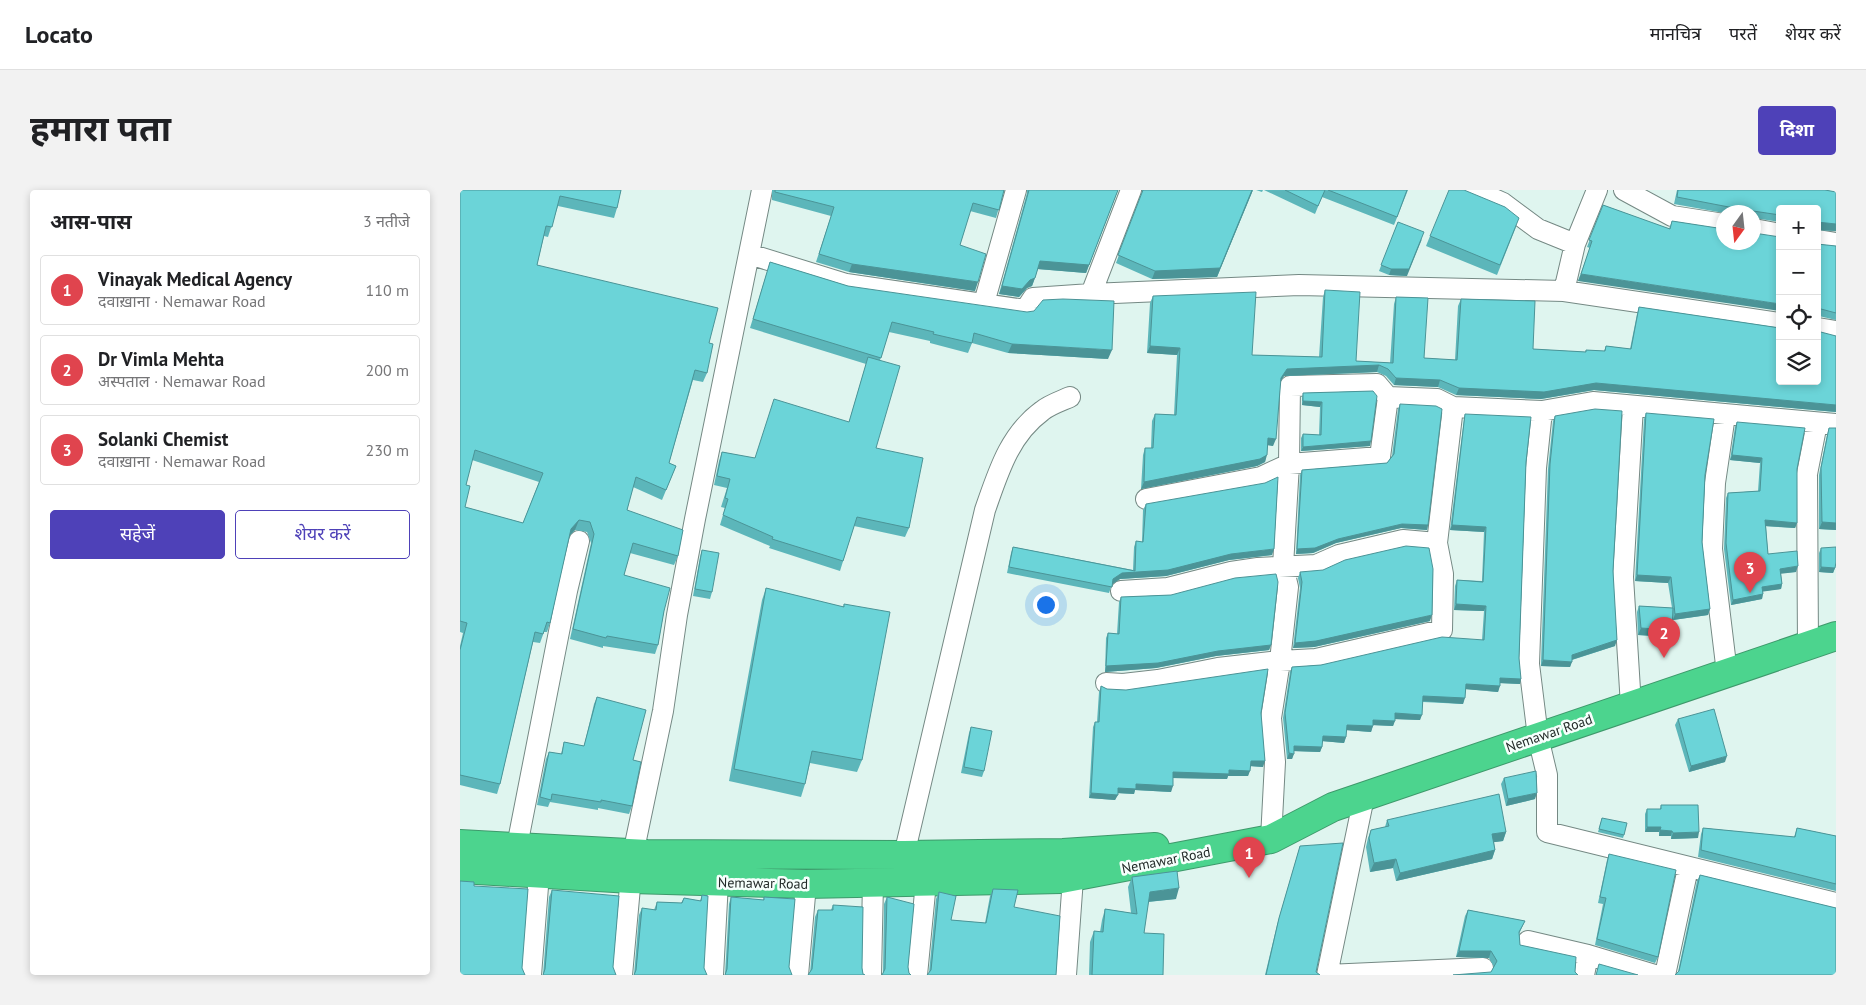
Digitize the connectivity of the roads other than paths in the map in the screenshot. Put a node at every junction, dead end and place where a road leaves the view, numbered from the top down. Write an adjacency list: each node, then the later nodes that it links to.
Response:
1 (762, 190): 13 (street)
2 (1016, 190): 16 (street)
3 (1131, 190): 15 (street)
4 (1474, 190): 12 (street)
5 (1597, 190): 12 (street)
6 (1624, 190): 7 (street)
7 (1716, 223)
8 (1761, 230): 9 (street)
9 (1776, 233)
10 (1821, 241): 11 (street)
11 (1836, 243)
12 (1576, 244): 14 (street)
13 (749, 254): 16 (street); 46 (street)
14 (1564, 291): 15 (street); 17 (street)
15 (1091, 294): 16 (street)
16 (984, 303)
17 (1776, 322)
18 (1821, 329): 19 (street)
19 (1836, 331)
20 (1388, 396): 23 (street); 27 (street); 27 (street)
21 (1070, 397): 45 (street)
22 (1633, 406): 24 (street); 25 (street); 39 (street)
23 (1454, 407): 24 (street); 30 (street)
24 (1542, 411): 40 (street)
25 (1725, 415): 26 (street); 37 (street)
26 (1826, 424): 35 (street)
27 (1288, 464): 28 (street); 31 (street)
28 (1146, 500)
29 (579, 541): 44 (street)
30 (1437, 543): 31 (street); 36 (street)
31 (1282, 566): 32 (street); 36 (street)
32 (1122, 591)
33 (1836, 618): 35 (highway, Nemawar Road)
34 (1836, 636): 35 (highway, Nemawar Road)
35 (1808, 637): 37 (highway, Nemawar Road)
36 (1280, 661): 38 (street); 42 (street)
37 (1726, 664): 39 (highway, Nemawar Road)
38 (1106, 683)
39 (1630, 698): 40 (highway, Nemawar Road)
40 (1537, 729): 41 (highway, Nemawar Road); 42 (highway, Nemawar Road); 47 (street)
41 (1364, 797): 42 (highway, Nemawar Road); 66 (street)
42 (1271, 831): 45 (highway, Nemawar Road); 50 (highway, Nemawar Road)
43 (460, 844): 44 (highway, Nemawar Road)
44 (517, 846): 46 (highway, Nemawar Road)
45 (904, 856): 46 (highway, Nemawar Road)
46 (632, 866): 49 (highway, Nemawar Road); 51 (highway, Nemawar Road); 60 (street)
47 (1688, 868): 55 (street); 69 (street)
48 (460, 870): 49 (highway, Nemawar Road)
49 (539, 874): 59 (street)
50 (1073, 878): 52 (highway, Nemawar Road); 65 (street)
51 (718, 882): 54 (highway, Nemawar Road); 61 (street)
52 (926, 882): 53 (highway, Nemawar Road); 64 (street)
53 (873, 883): 54 (highway, Nemawar Road); 63 (street)
54 (806, 884): 62 (street)
55 (1836, 903)
56 (1528, 941): 57 (street)
57 (1588, 954): 67 (street); 68 (street)
58 (1483, 968): 66 (street)
59 (531, 975)
60 (622, 975)
61 (712, 975)
62 (798, 975)
63 (871, 975)
64 (917, 975)
65 (1066, 975)
66 (1327, 975)
67 (1584, 975)
68 (1655, 975)
69 (1665, 975)

